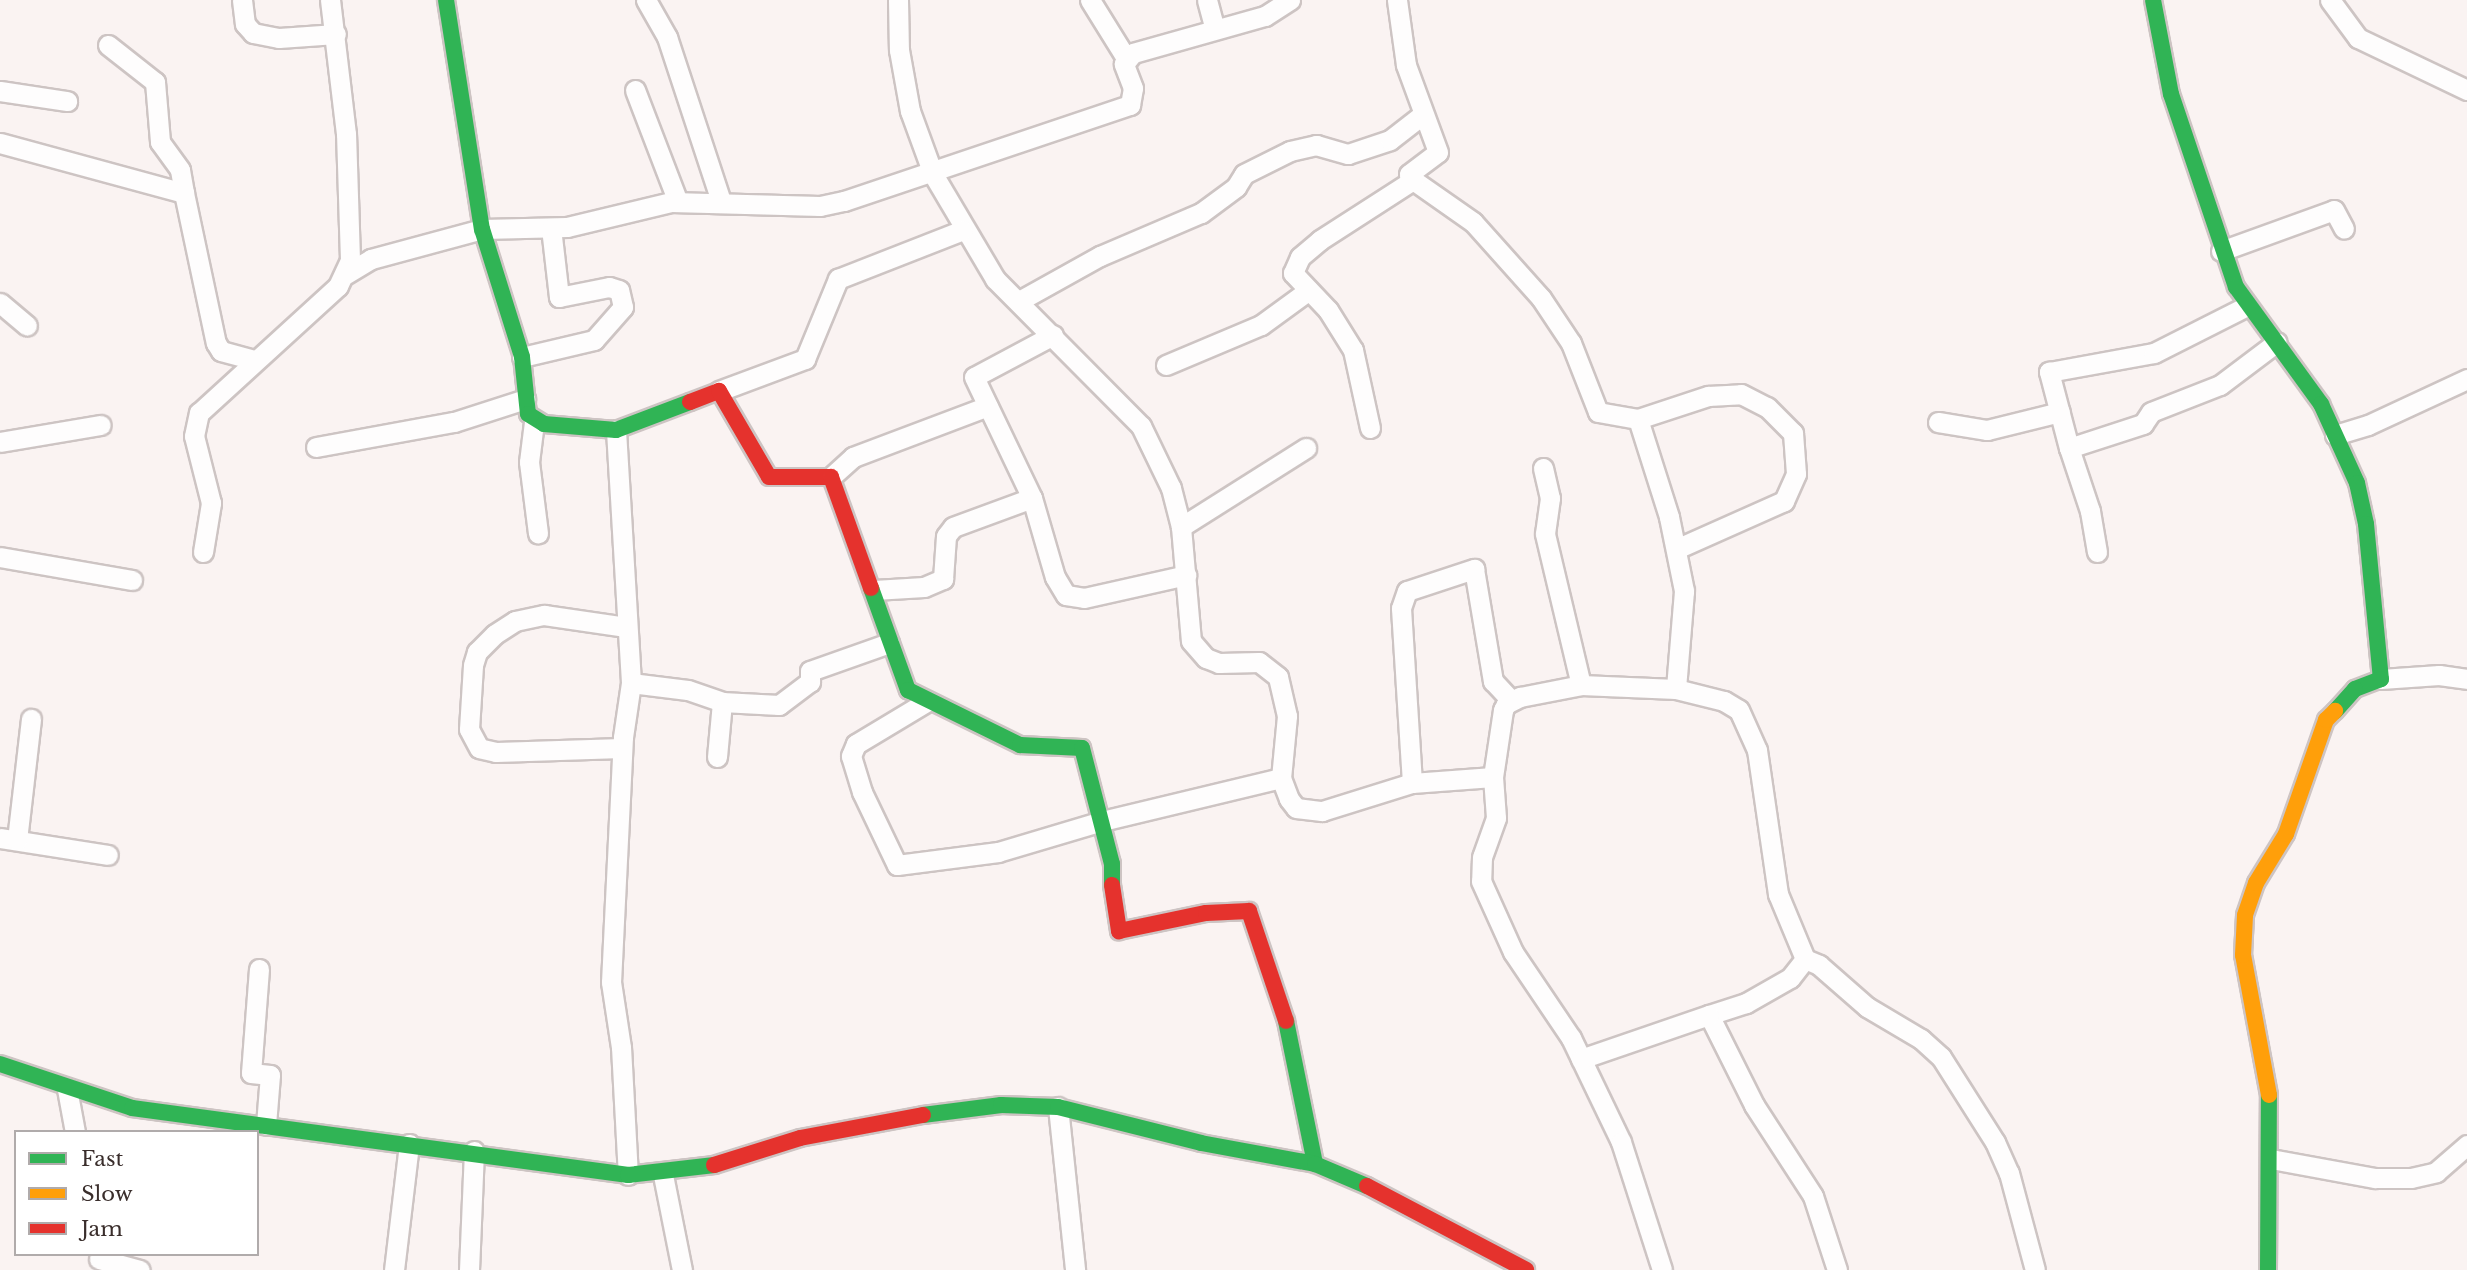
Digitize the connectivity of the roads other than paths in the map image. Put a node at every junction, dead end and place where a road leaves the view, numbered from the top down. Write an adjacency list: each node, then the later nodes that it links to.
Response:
1 (242, 0): 13 (street)
2 (330, 0): 13 (street)
3 (446, 0): 28 (street)
4 (646, 0): 25 (street)
5 (898, 0): 22 (street)
6 (1090, 0): 15 (street)
7 (1206, 0): 12 (street)
8 (1290, 0): 12 (street)
9 (1397, 0): 20 (street)
10 (2153, 0): 31 (street)
11 (2330, 0): 17 (street)
12 (1215, 29): 15 (street)
13 (336, 34): 32 (street)
14 (108, 45): 24 (street)
15 (1126, 58): 22 (street)
16 (635, 90): 26 (street)
17 (2467, 90)
18 (0, 92): 19 (street)
19 (67, 101)
20 (1422, 115): 23 (street); 34 (street)
21 (0, 143): 24 (street)
22 (933, 174): 25 (street); 30 (street)
23 (1413, 180): 33 (street); 48 (street)
24 (184, 193): 41 (street)
25 (721, 201): 26 (street)
26 (678, 202): 27 (street)
27 (551, 228): 28 (street); 40 (street)
28 (482, 229): 32 (street); 40 (street)
29 (2344, 229): 31 (street)
30 (963, 230): 34 (street); 44 (street)
31 (2221, 251): 36 (street)
32 (346, 274): 41 (street)
33 (1309, 290): 42 (street); 52 (street)
34 (1019, 301): 38 (street)
35 (0, 303): 37 (street)
36 (2247, 306): 39 (street); 47 (street)
37 (27, 326)
38 (1052, 335): 46 (street); 62 (street)
39 (2277, 342): 54 (street); 58 (street)
40 (522, 357): 45 (street)
41 (255, 360): 65 (street)
42 (1166, 365)
43 (2467, 379): 54 (street)
44 (719, 391): 53 (street); 60 (street)
45 (525, 399): 49 (street); 56 (street)
46 (988, 406): 60 (street); 61 (street)
47 (2060, 412): 50 (street); 58 (street)
48 (1638, 419): 64 (street); 64 (street)
49 (534, 422): 53 (street); 63 (street)
50 (1938, 422)
51 (101, 425): 55 (street)
52 (1370, 428)
53 (616, 430): 71 (street)
54 (2335, 435): 73 (street)
55 (0, 442)
56 (316, 447)
57 (1306, 448): 62 (street)
58 (2069, 448): 66 (street)
59 (1542, 468): 76 (street)
60 (831, 477): 70 (street)
61 (1032, 498): 68 (street); 70 (street)
62 (1181, 527): 68 (street)
63 (538, 533)
64 (1676, 549): 77 (street)
65 (202, 552)
66 (2096, 552)
67 (0, 557): 69 (street)
68 (1186, 575): 84 (street)
69 (132, 580)
70 (874, 590): 72 (street)
71 (626, 627): 75 (street); 82 (street)
72 (889, 643): 79 (street); 80 (street)
73 (2381, 679): 74 (street); 102 (street)
74 (2467, 679)
75 (631, 683): 79 (street); 82 (street)
76 (1581, 685): 77 (street); 78 (street)
77 (1676, 689): 90 (street)
78 (1511, 700): 85 (street); 86 (street)
79 (722, 702): 83 (street)
80 (926, 702): 87 (street); 87 (street)
81 (31, 719): 88 (street)
82 (622, 748): 104 (street)
83 (717, 757)
84 (1281, 778): 86 (street); 87 (street)
85 (1493, 778): 86 (street); 93 (street)
86 (1412, 783)
87 (1102, 821): 103 (street)
88 (8, 839): 89 (street)
89 (108, 855)
90 (1805, 959): 92 (street); 115 (street)
91 (259, 969): 97 (street)
92 (1709, 1015): 93 (street); 114 (street)
93 (1581, 1059): 113 (street)
94 (0, 1064): 95 (street)
95 (67, 1089): 97 (street); 98 (street)
96 (1058, 1107): 103 (street); 105 (street); 111 (street)
97 (266, 1125): 99 (street)
98 (75, 1130)
99 (409, 1144): 101 (street); 108 (street)
100 (2467, 1145): 102 (street)
101 (474, 1151): 104 (street); 109 (street)
102 (2271, 1159): 116 (street)
103 (1315, 1164): 112 (street)
104 (628, 1175): 105 (street)
105 (663, 1175): 110 (street)
106 (97, 1261): 107 (street)
107 (139, 1270)
108 (394, 1270)
109 (468, 1270)
110 (682, 1270)
111 (1075, 1270)
112 (1527, 1270)
113 (1662, 1270)
114 (1837, 1270)
115 (2035, 1270)
116 (2268, 1270)

